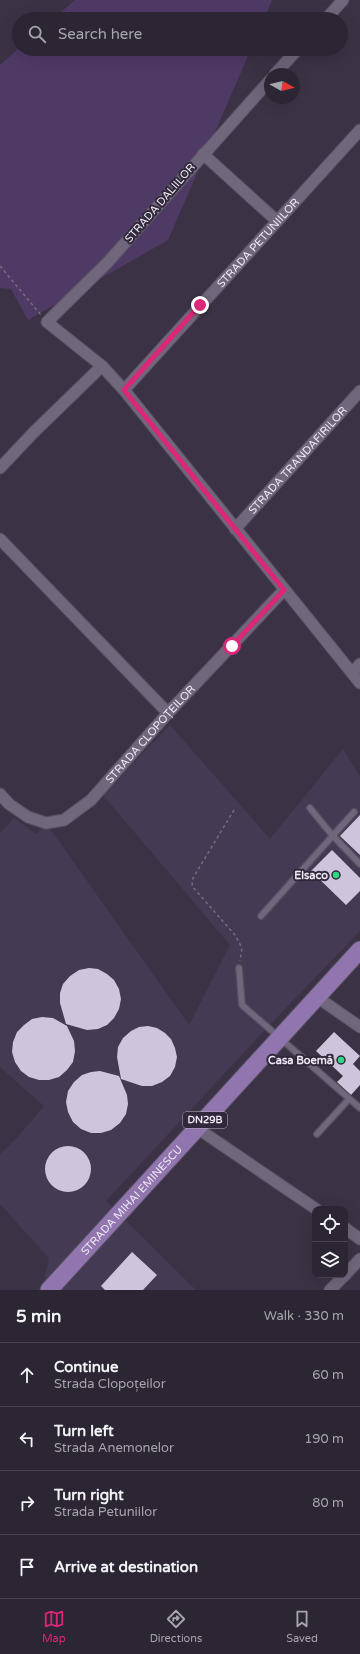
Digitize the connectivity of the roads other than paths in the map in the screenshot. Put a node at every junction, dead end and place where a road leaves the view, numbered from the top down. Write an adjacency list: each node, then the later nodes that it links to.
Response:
1 (343, 0): 2 (street)
2 (332, 12)
3 (292, 56): 4 (street)
4 (281, 68)
5 (264, 87): 7 (street, STRADA DALIILOR)
6 (360, 130): 8 (street, STRADA PETUNIILOR)
7 (203, 154): 8 (street); 9 (street, STRADA DALIILOR)
8 (277, 221): 10 (street, STRADA PETUNIILOR)
9 (102, 366): 10 (street); 12 (street)
10 (124, 390): 13 (street)
11 (360, 391): 13 (street, STRADA TRANDAFIRILOR)
12 (0, 468)
13 (235, 529): 15 (street)
14 (0, 539): 19 (street)
15 (284, 590): 17 (street); 19 (street, STRADA CLOPOȚEILOR)
16 (360, 664): 17 (street)
17 (352, 673): 18 (street)
18 (360, 683)
19 (168, 713): 20 (street, STRADA CLOPOȚEILOR)
20 (0, 794)
21 (310, 808): 23 (lane)
22 (354, 812): 23 (lane)
23 (332, 835): 24 (lane); 25 (lane)
24 (360, 864)
25 (261, 916)
26 (360, 950): 28 (main road, STRADA MIHAI EMINESCU / DN29B)
27 (239, 968): 30 (lane)
28 (317, 997): 29 (street); 30 (main road, STRADA MIHAI EMINESCU / DN29B)
29 (360, 1027)
30 (279, 1037): 31 (lane); 33 (main road, STRADA MIHAI EMINESCU / DN29B)
31 (349, 1099): 32 (lane); 34 (lane)
32 (360, 1108)
33 (197, 1128): 35 (street); 41 (main road, STRADA MIHAI EMINESCU / DN29B)
34 (317, 1134)
35 (312, 1206)
36 (348, 1230): 37 (street)
37 (360, 1239)
38 (360, 1260): 39 (street)
39 (348, 1272)
40 (342, 1278): 42 (street)
41 (49, 1290)
42 (330, 1290)

